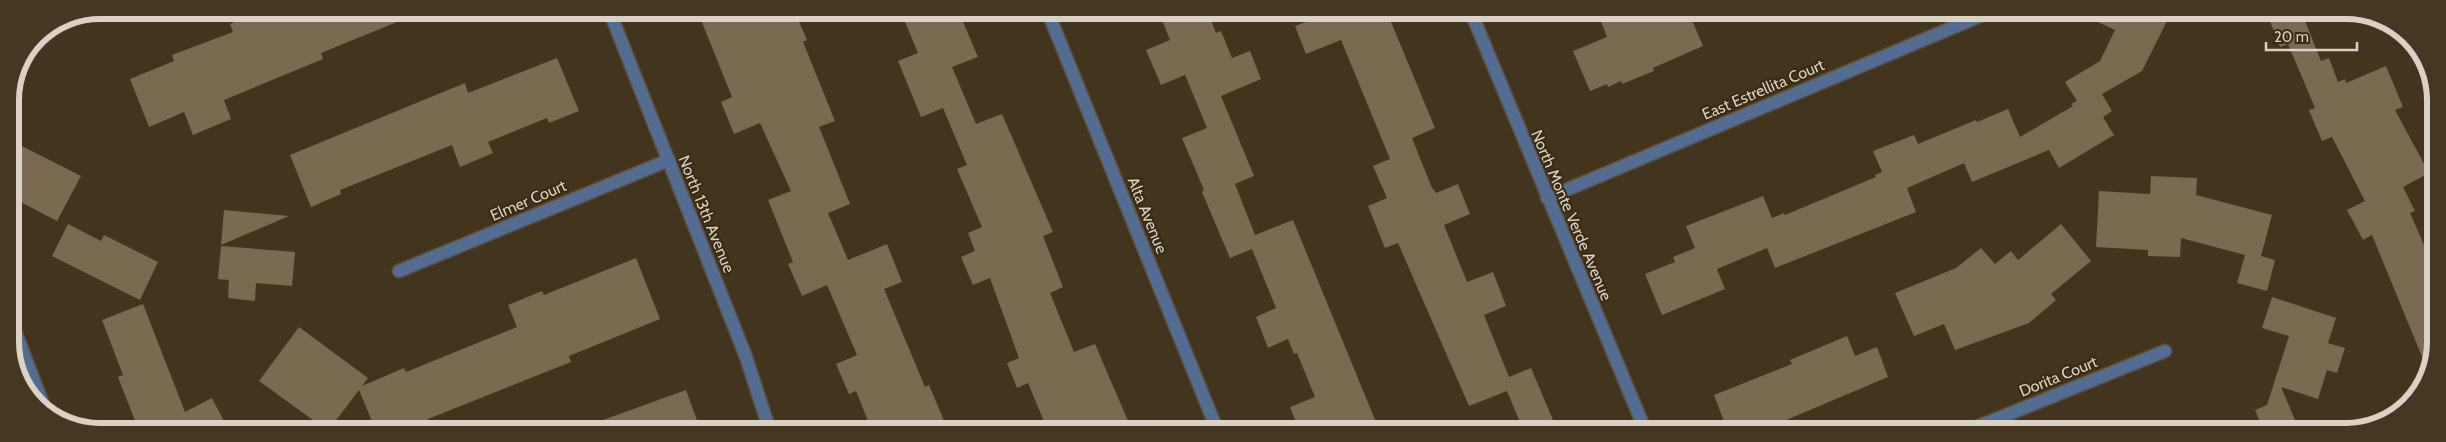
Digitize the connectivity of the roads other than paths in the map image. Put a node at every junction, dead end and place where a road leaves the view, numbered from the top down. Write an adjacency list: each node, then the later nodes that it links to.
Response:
1 (613, 19): 5 (street, North 13th Avenue)
2 (1051, 19): 12 (street, Alta Avenue)
3 (1474, 19): 6 (street, North Monte Verde Avenue)
4 (1973, 19): 6 (street, East Estrellita Court)
5 (669, 160): 7 (street, Elmer Court); 11 (street, North 13th Avenue)
6 (1547, 198): 13 (street, North Monte Verde Avenue)
7 (399, 271)
8 (19, 342): 10 (street)
9 (2165, 351): 14 (street, Dorita Court)
10 (41, 399)
11 (767, 423)
12 (1214, 423)
13 (1642, 423)
14 (1986, 423)

